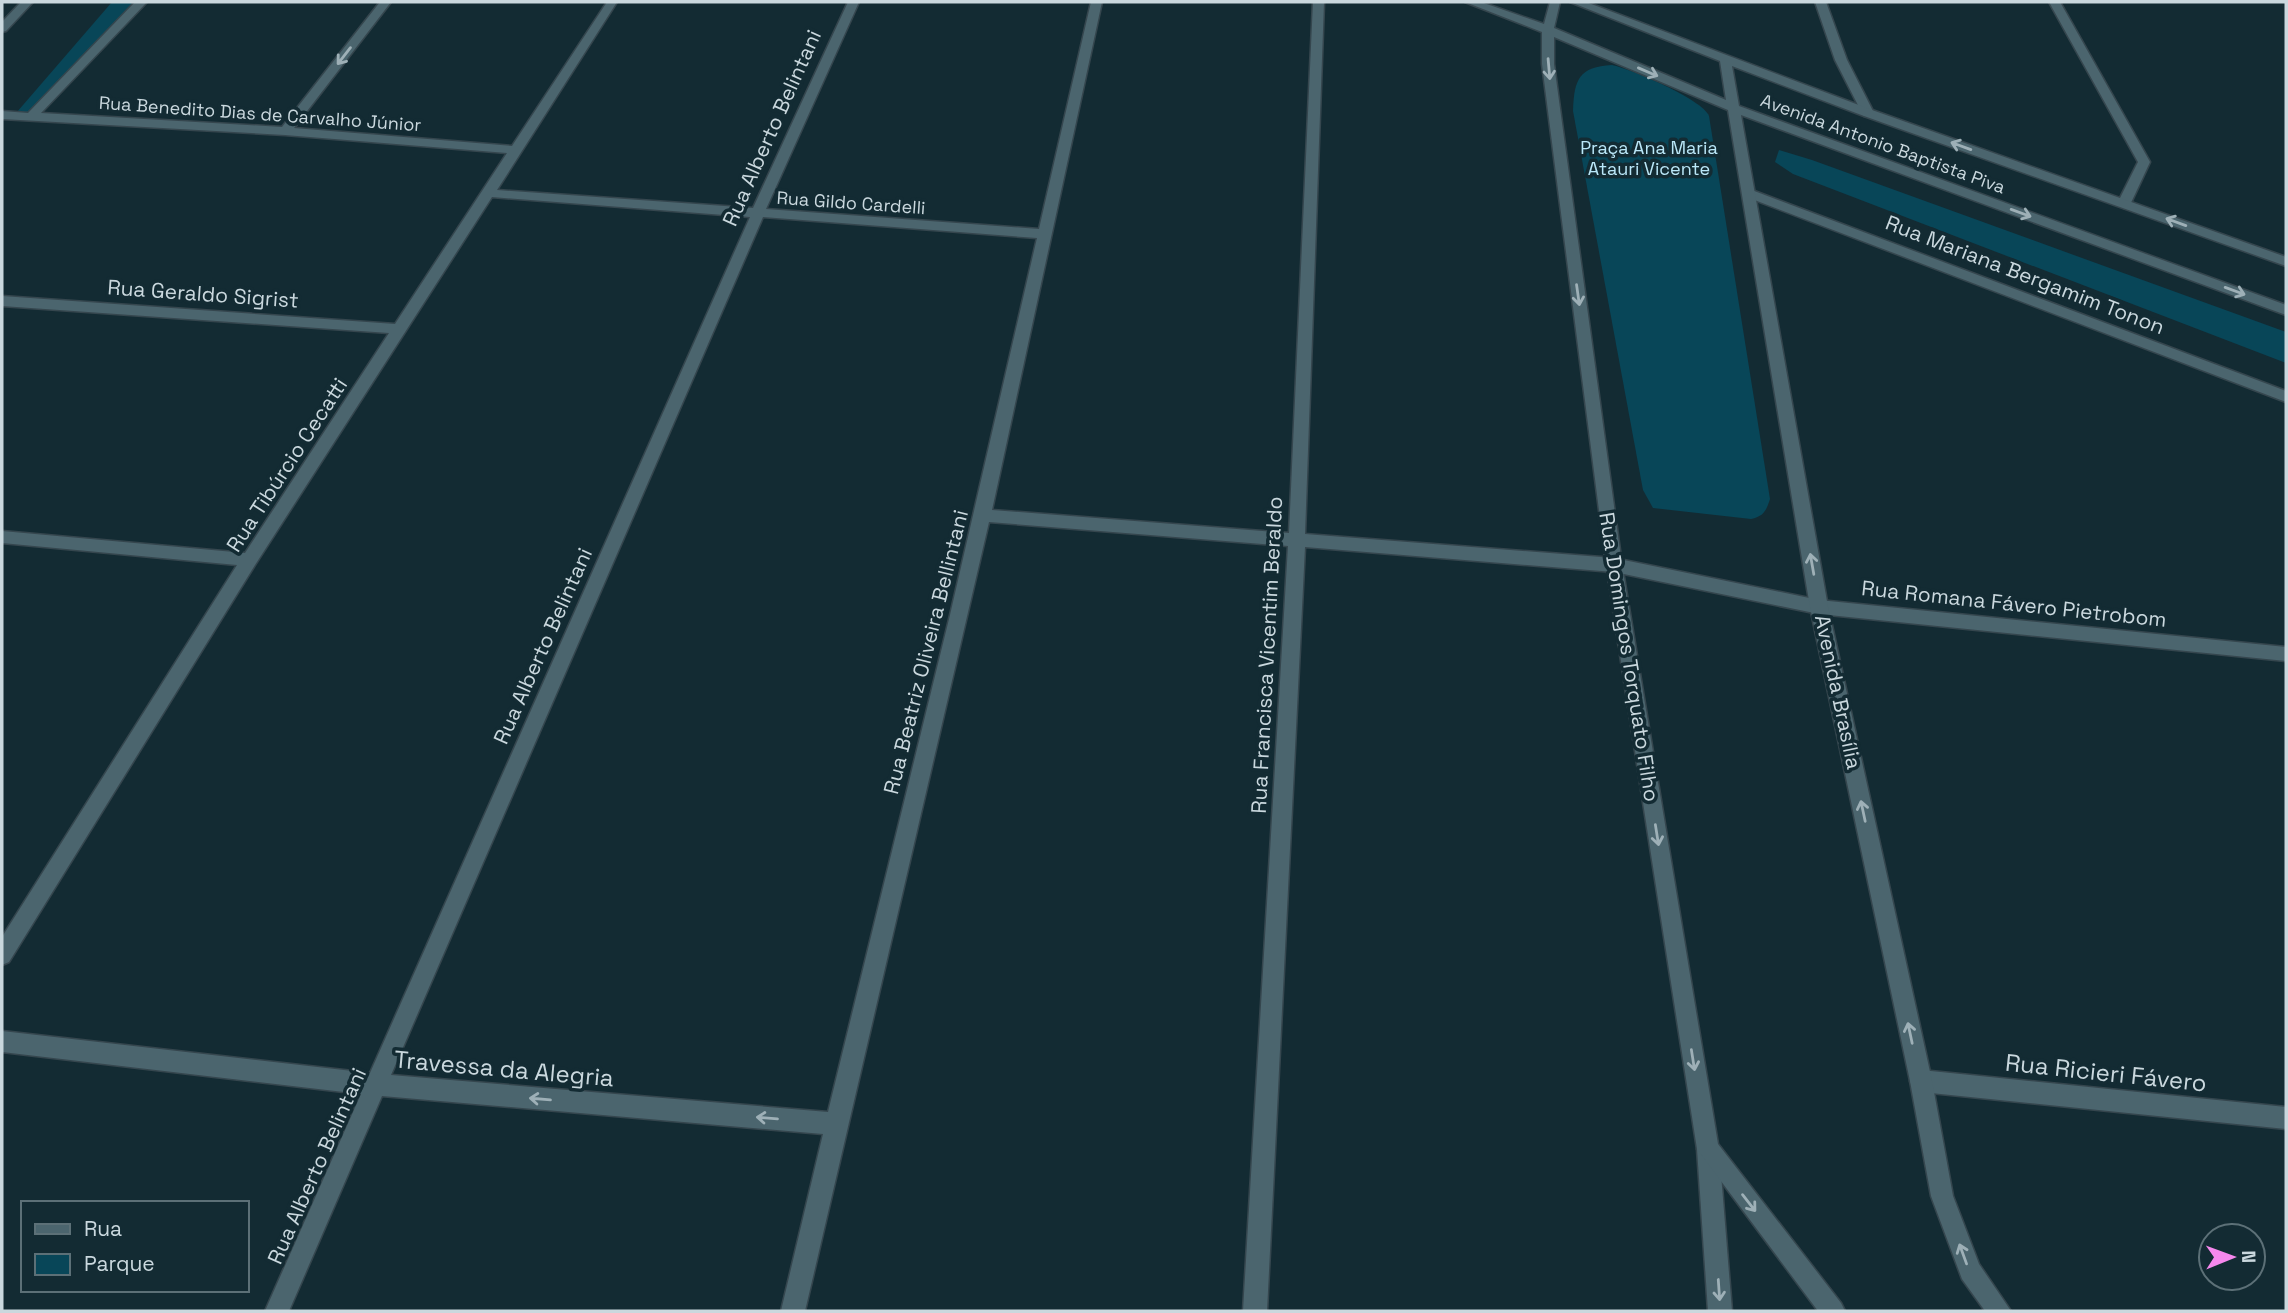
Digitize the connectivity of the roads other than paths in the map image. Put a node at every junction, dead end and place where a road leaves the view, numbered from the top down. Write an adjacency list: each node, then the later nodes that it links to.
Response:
1 (141, 2): 20 (street)
2 (386, 2): 21 (street, one-way to 21)
3 (612, 2): 22 (street, Rua Tibúrcio Cecatti)
4 (854, 2): 26 (street, Rua Alberto Belintani)
5 (1097, 2): 27 (street, Rua Beatriz Oliveira Bellintani)
6 (1319, 2): 35 (street, Rua Francisca Vicentim Beraldo)
7 (1471, 2): 15 (street, Avenida Antonio Baptista Piva)
8 (1555, 2): 15 (street, Rua Domingos Torquato Filho)
9 (1576, 2): 16 (street, Avenida Antonio Baptista Piva)
10 (1819, 2): 18 (street)
11 (2054, 2): 25 (street)
12 (24, 5): 13 (street); 14 (street)
13 (2, 8)
14 (2, 29)
15 (1548, 30): 17 (street, Avenida Antonio Baptista Piva, one-way to 17); 37 (street, Rua Domingos Torquato Filho, one-way to 37)
16 (1725, 57): 17 (street, Avenida Brasília); 18 (street, Avenida Antonio Baptista Piva)
17 (1734, 108): 24 (street, Avenida Brasília); 30 (street, Avenida Antonio Baptista Piva, one-way to 30)
18 (1868, 113): 25 (street, Avenida Antonio Baptista Piva, one-way to 18)
19 (2, 115): 20 (street, Rua Benedito Dias de Carvalho Júnior)
20 (32, 117): 21 (street, Rua Benedito Dias de Carvalho Júnior)
21 (285, 131): 22 (street, Rua Benedito Dias de Carvalho Júnior)
22 (516, 150): 23 (street, Rua Tibúrcio Cecatti)
23 (488, 193): 26 (street, Rua Gildo Cardelli); 31 (street, Rua Tibúrcio Cecatti)
24 (1749, 193): 32 (street, Rua Mariana Bergamim Tonon); 38 (street, Avenida Brasília, one-way to 24)
25 (2124, 204): 28 (street, Avenida Antonio Baptista Piva, one-way to 25)
26 (758, 213): 27 (street, Rua Gildo Cardelli); 44 (street, Rua Alberto Belintani)
27 (1043, 234): 33 (street, Rua Beatriz Oliveira Bellintani)
28 (2286, 262)
29 (2, 301): 31 (street, Rua Geraldo Sigrist)
30 (2286, 310)
31 (401, 329): 36 (street, Rua Tibúrcio Cecatti)
32 (2286, 397)
33 (982, 515): 35 (street, Rua Romana Fávero Pietrobom); 46 (street, Rua Beatriz Oliveira Bellintani)
34 (2, 537): 36 (street)
35 (1297, 539): 37 (street, Rua Romana Fávero Pietrobom); 50 (street, Rua Francisca Vicentim Beraldo)
36 (250, 560): 40 (street, Rua Tibúrcio Cecatti)
37 (1614, 565): 38 (street, Rua Romana Fávero Pietrobom); 47 (street, Rua Domingos Torquato Filho, one-way to 47)
38 (1819, 607): 39 (street, Rua Romana Fávero Pietrobom); 43 (street, Avenida Brasília, one-way to 38)
39 (2286, 654)
40 (12, 923): 41 (street, Rua Tibúrcio Cecatti)
41 (2, 955)
42 (2, 1041): 44 (street, Travessa da Alegria)
43 (1921, 1081): 45 (street, Rua Ricieri Fávero); 53 (street, Avenida Brasília, one-way to 43)
44 (378, 1085): 46 (street, Travessa da Alegria, one-way to 44); 48 (street, Rua Alberto Belintani)
45 (2286, 1118)
46 (835, 1124): 49 (street, Rua Beatriz Oliveira Bellintani)
47 (1708, 1149): 51 (street, Rua Domingos Torquato Filho, one-way to 51); 52 (street, one-way to 52)
48 (277, 1311)
49 (793, 1311)
50 (1255, 1311)
51 (1720, 1311)
52 (1833, 1311)
53 (1999, 1311)

